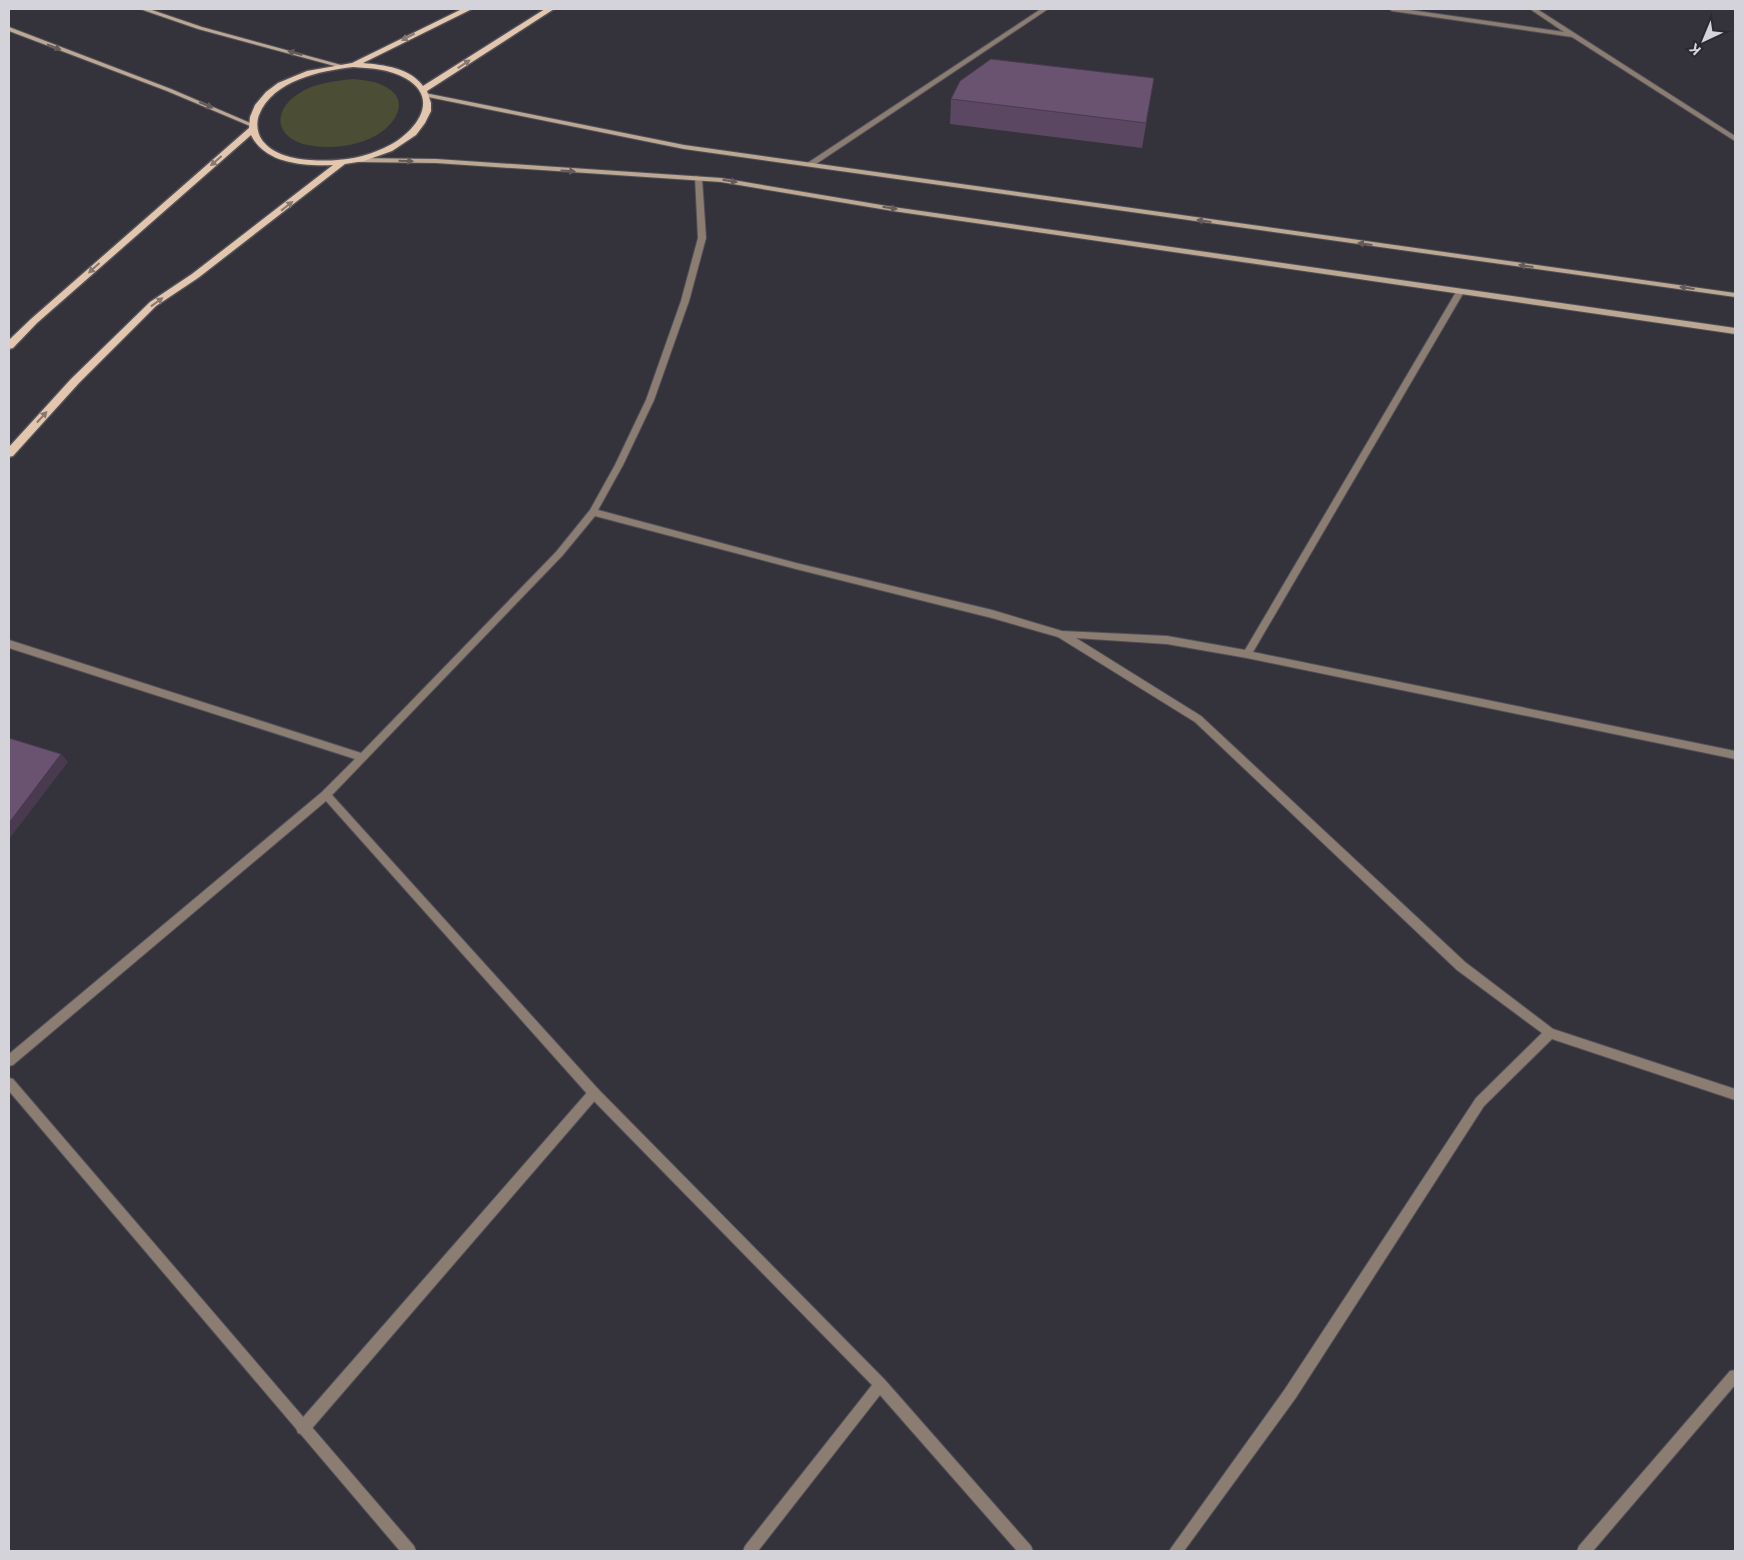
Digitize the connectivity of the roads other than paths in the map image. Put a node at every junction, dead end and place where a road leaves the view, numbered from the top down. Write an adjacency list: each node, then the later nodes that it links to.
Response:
1 (143, 9): 10 (main road, one-way to 1)
2 (468, 9): 9 (main road, one-way to 9)
3 (550, 9): 11 (main road, one-way to 3)
4 (1045, 9): 16 (street)
5 (1392, 9): 8 (street)
6 (1534, 9): 8 (street)
7 (9, 29): 12 (main road, one-way to 12)
8 (1574, 36): 13 (street)
9 (353, 65): 10 (main road); 11 (main road)
10 (342, 66): 12 (main road)
11 (424, 93): 14 (main road); 16 (main road)
12 (252, 127): 15 (main road); 21 (main road, one-way to 21)
13 (1735, 139)
14 (357, 160): 15 (main road); 17 (main road, one-way to 17)
15 (344, 162): 22 (main road, one-way to 15)
16 (810, 164): 19 (main road, one-way to 16)
17 (698, 178): 18 (main road, one-way to 18); 23 (street)
18 (1460, 292): 20 (main road); 26 (street)
19 (1735, 295)
20 (1735, 331)
21 (9, 346)
22 (9, 453)
23 (593, 512): 24 (street); 28 (street)
24 (1061, 634): 26 (street); 30 (street)
25 (9, 644): 28 (street)
26 (1247, 654): 27 (street)
27 (1735, 755)
28 (362, 757): 29 (street)
29 (326, 795): 31 (street); 33 (street)
30 (1550, 1033): 34 (street); 41 (street)
31 (9, 1061)
32 (9, 1082): 37 (street)
33 (594, 1093): 36 (street); 37 (street)
34 (1735, 1094)
35 (1735, 1376): 42 (street)
36 (880, 1385): 39 (street); 40 (street)
37 (303, 1428): 38 (street)
38 (408, 1551)
39 (750, 1551)
40 (1026, 1551)
41 (1176, 1551)
42 (1584, 1551)

